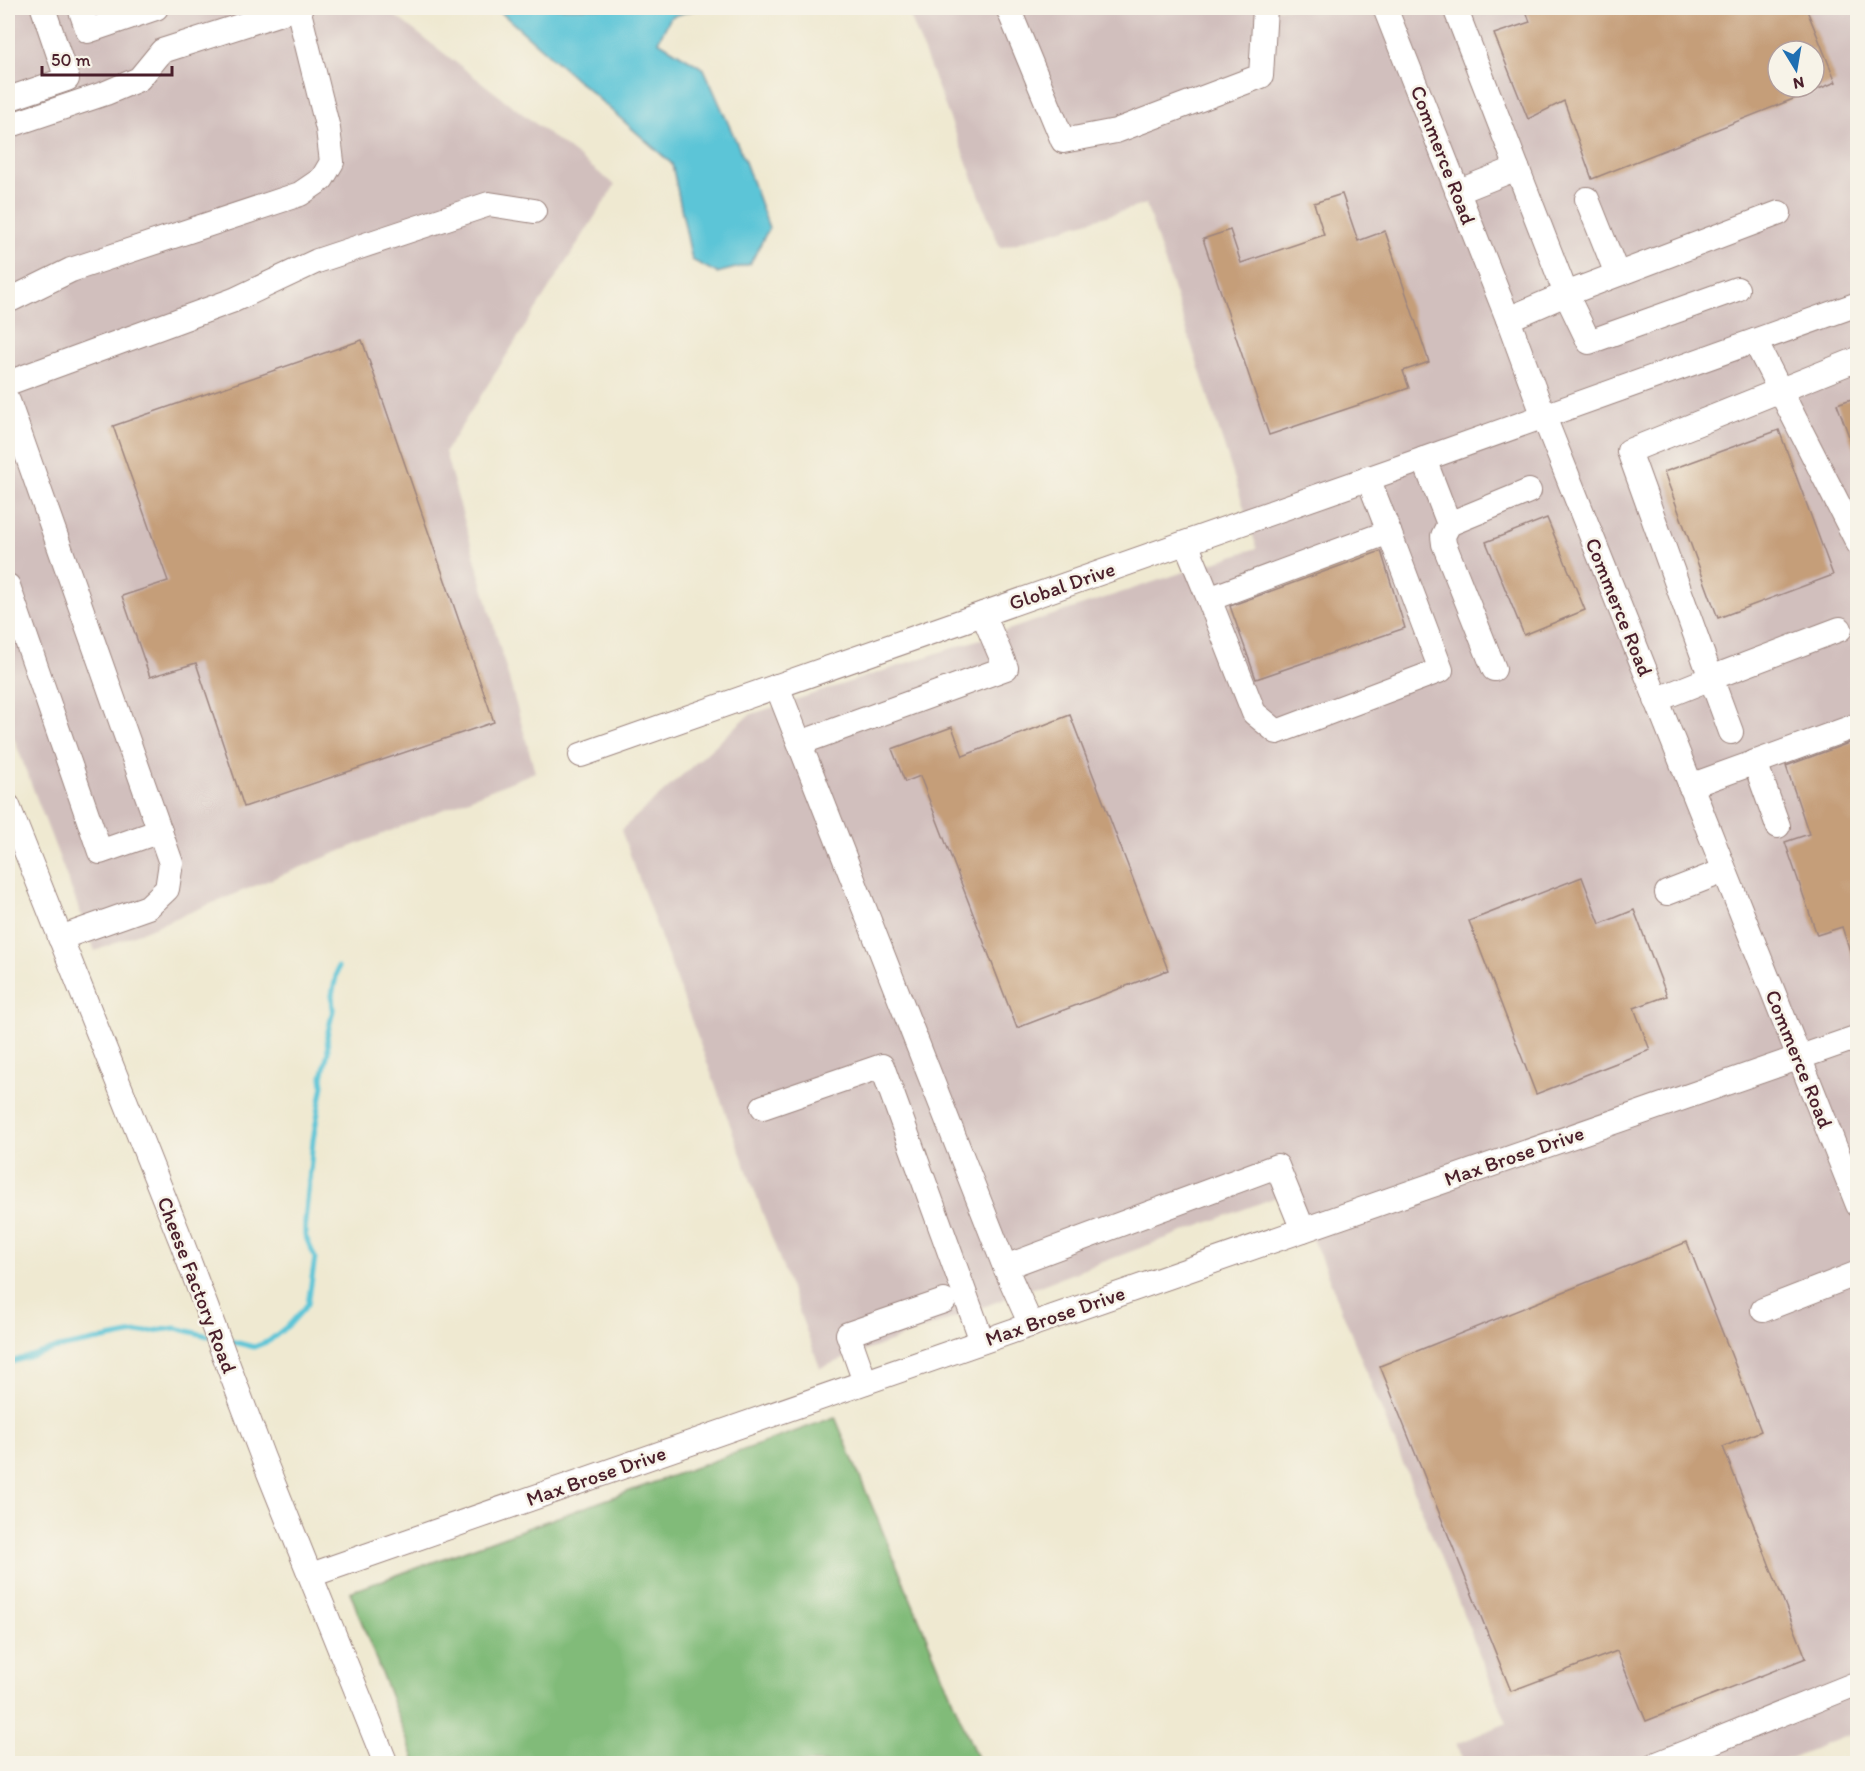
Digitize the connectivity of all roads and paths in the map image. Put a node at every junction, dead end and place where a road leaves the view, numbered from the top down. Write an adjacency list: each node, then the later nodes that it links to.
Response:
1 (43, 8): 9 (street)
2 (80, 8): 3 (street)
3 (156, 8)
4 (297, 8): 10 (street); 19 (street)
5 (1008, 8): 6 (street)
6 (1265, 8)
7 (1385, 8): 12 (street, Commerce Road)
8 (1455, 8): 11 (street)
9 (8, 99)
10 (8, 126)
11 (1517, 168): 12 (street); 18 (street)
12 (1457, 192): 21 (street, Commerce Road)
13 (1587, 199): 16 (street)
14 (534, 211): 24 (street)
15 (1779, 213): 16 (street)
16 (1617, 274): 18 (street)
17 (1737, 289): 18 (street)
18 (1566, 294): 21 (street)
19 (8, 299)
20 (1857, 304): 22 (street, Global Drive)
21 (1508, 319): 27 (street, Commerce Road)
22 (1755, 341): 25 (street); 27 (street, Global Drive)
23 (1857, 359): 25 (street)
24 (8, 382)
25 (1779, 390): 35 (street); 41 (street)
26 (8, 400): 28 (street)
27 (1544, 417): 29 (street, Global Drive); 43 (street, Commerce Road)
28 (13, 434): 52 (street)
29 (1424, 459): 30 (street, Global Drive); 32 (street)
30 (1368, 478): 33 (street); 34 (street, Global Drive)
31 (1529, 491): 32 (street)
32 (1449, 524): 40 (street)
33 (1389, 532): 37 (street); 37 (street)
34 (1186, 543): 37 (street); 38 (street, Global Drive)
35 (1857, 543)
36 (8, 586): 52 (street)
37 (1209, 599)
38 (983, 614): 42 (street, Global Drive); 46 (street)
39 (1840, 629): 41 (street)
40 (1494, 669)
41 (1711, 678): 43 (street); 45 (street)
42 (777, 686): 46 (street); 47 (street, Global Drive)
43 (1656, 700): 49 (street, Commerce Road)
44 (1857, 725): 48 (street)
45 (1731, 732)
46 (800, 743): 61 (street)
47 (581, 755)
48 (1755, 762): 49 (street); 51 (street)
49 (1690, 786): 53 (street, Commerce Road)
50 (8, 806): 55 (street, Cheese Factory Road)
51 (1778, 826)
52 (160, 831): 55 (street)
53 (1724, 871): 54 (street); 57 (street, Commerce Road)
54 (1667, 893)
55 (60, 938): 68 (street, Cheese Factory Road)
56 (1857, 1036): 57 (street, Max Brose Drive)
57 (1798, 1057): 59 (street, Commerce Road); 60 (street, Max Brose Drive)
58 (763, 1107): 66 (street)
59 (1857, 1205)
60 (1303, 1230): 61 (street); 65 (street, Max Brose Drive)
61 (1005, 1267): 65 (street)
62 (1857, 1273): 64 (street)
63 (944, 1301): 67 (street)
64 (1763, 1310)
65 (1031, 1324): 66 (street, Max Brose Drive)
66 (982, 1341): 67 (street, Max Brose Drive)
67 (865, 1382): 68 (street, Max Brose Drive)
68 (311, 1575): 70 (street, Cheese Factory Road)
69 (1857, 1683): 71 (street)
70 (386, 1764)
71 (1657, 1764)

